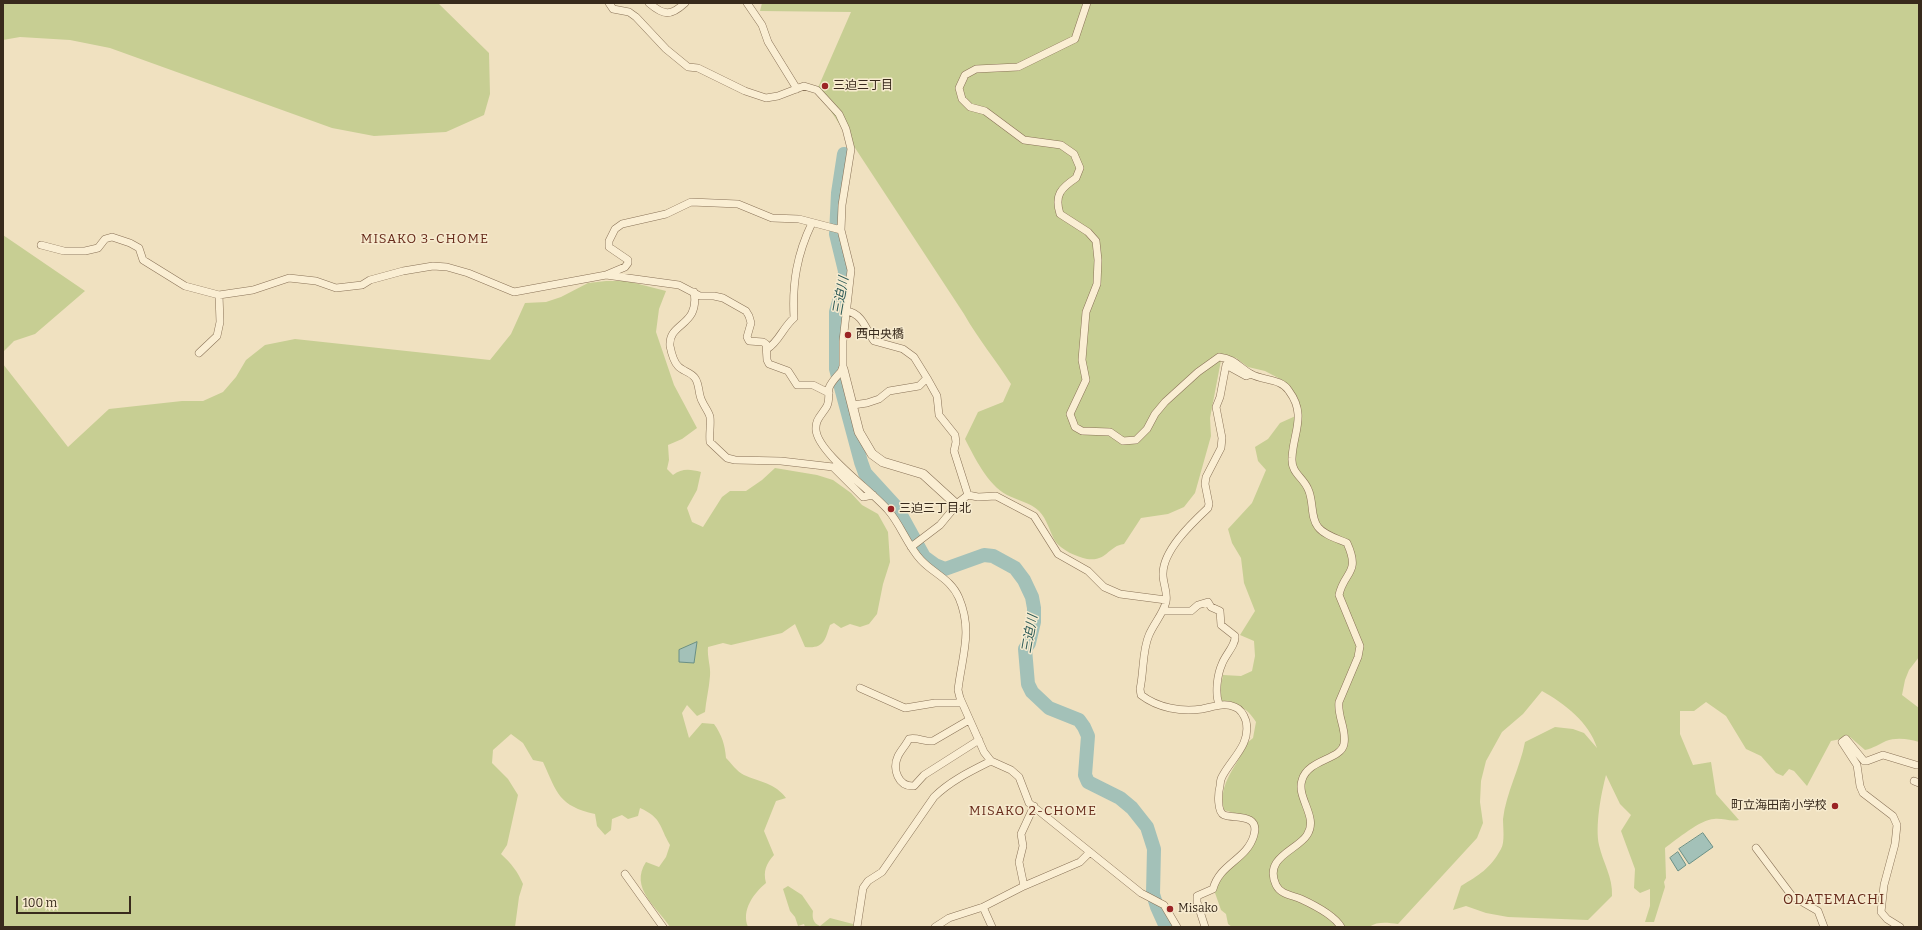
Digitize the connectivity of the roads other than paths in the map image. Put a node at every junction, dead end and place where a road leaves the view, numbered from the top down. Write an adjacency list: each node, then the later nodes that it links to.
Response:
1 (609, 3): 6 (street)
2 (650, 3): 3 (street)
3 (685, 3)
4 (747, 3): 6 (street)
5 (1087, 3): 17 (street)
6 (797, 89): 8 (street)
7 (812, 223): 8 (street); 10 (street); 14 (street)
8 (838, 230): 13 (street)
9 (41, 245): 12 (street)
10 (606, 275): 11 (street); 12 (street)
11 (694, 292): 14 (street); 21 (street)
12 (219, 295): 15 (street)
13 (847, 311): 16 (street); 18 (street)
14 (767, 349): 19 (street)
15 (199, 353)
16 (841, 372): 19 (street); 20 (street)
17 (1251, 374): 25 (street); 46 (street)
18 (927, 378): 20 (street); 22 (street)
19 (829, 393): 21 (street)
20 (853, 405): 23 (street)
21 (873, 495): 24 (street)
22 (968, 495): 23 (street); 25 (street)
23 (957, 505): 24 (street)
24 (915, 544): 28 (street)
25 (1166, 600): 26 (street)
26 (1163, 610): 29 (street); 29 (street)
27 (860, 688): 28 (street)
28 (962, 703): 30 (street)
29 (1219, 704): 45 (street)
30 (970, 720): 31 (street); 31 (street)
31 (979, 740): 32 (street)
32 (991, 760): 34 (street); 41 (street)
33 (1916, 765): 48 (street)
34 (1034, 806): 36 (street); 38 (street)
35 (1756, 848): 47 (street)
36 (1090, 852): 38 (street); 44 (street)
37 (625, 874): 40 (street)
38 (1024, 886): 39 (street)
39 (983, 907): 42 (street); 43 (street)
40 (663, 927)
41 (857, 927)
42 (935, 927)
43 (992, 927)
44 (1177, 927)
45 (1205, 927)
46 (1341, 927)
47 (1824, 927)
48 (1900, 927)

